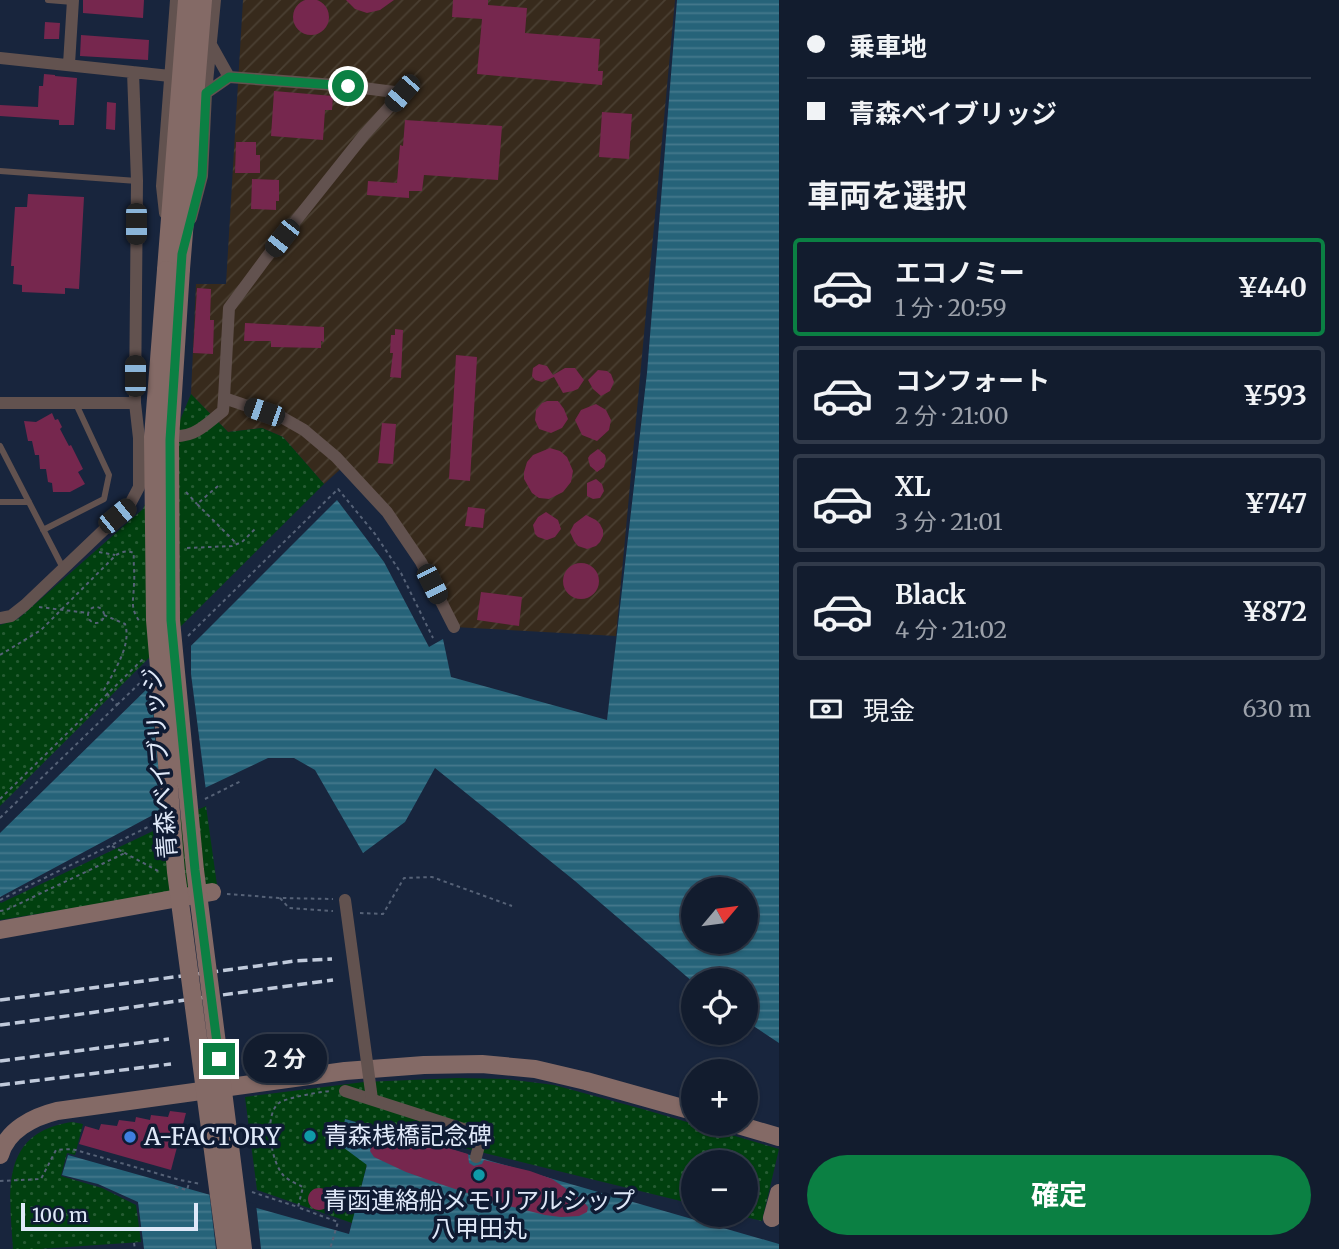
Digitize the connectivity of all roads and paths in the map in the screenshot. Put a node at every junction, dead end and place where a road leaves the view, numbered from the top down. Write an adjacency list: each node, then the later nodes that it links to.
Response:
1 (48, 0): 6 (lane)
2 (176, 0): 11 (street)
3 (187, 0): 16 (street)
4 (203, 0): 17 (street)
5 (215, 0): 7 (street)
6 (73, 1): 9 (street)
7 (210, 43): 12 (street); 13 (street)
8 (0, 58): 9 (street)
9 (69, 64): 10 (street)
10 (133, 72): 11 (street); 15 (street)
11 (170, 76): 16 (street)
12 (229, 77): 13 (street); 18 (street)
13 (206, 93): 17 (street)
14 (0, 171): 15 (lane)
15 (137, 181): 20 (street)
16 (168, 241): 17 (street)
17 (176, 264): 82 (street, 青森ベイブリッジ, bridge); 83 (street, 青森ベイブリッジ, bridge)
18 (224, 398): 22 (street); 40 (street)
19 (0, 403): 21 (street)
20 (135, 403): 21 (street); 22 (street)
21 (76, 404): 28 (lane)
22 (139, 438): 33 (street)
23 (0, 446): 26 (lane)
24 (218, 485): 29 (path)
25 (0, 502): 26 (lane)
26 (29, 502): 28 (lane)
27 (257, 527): 29 (path)
28 (43, 530): 33 (lane)
29 (236, 544): 30 (path)
30 (186, 548)
31 (141, 550): 32 (path)
32 (130, 551): 35 (path); 39 (path)
33 (63, 568): 34 (street)
34 (24, 605): 35 (path); 38 (street)
35 (60, 610): 36 (path); 43 (path)
36 (88, 613): 37 (path); 37 (path)
37 (104, 615): 46 (path)
38 (0, 618)
39 (141, 623)
40 (454, 627)
41 (433, 638): 42 (path)
42 (184, 639)
43 (0, 655)
44 (145, 657): 46 (path)
45 (146, 677): 47 (path)
46 (108, 694): 47 (path); 49 (path)
47 (117, 705): 51 (path)
48 (241, 781): 50 (path)
49 (0, 799)
50 (206, 799)
51 (0, 818)
52 (159, 822): 53 (path)
53 (111, 845): 54 (path); 58 (path)
54 (125, 853): 55 (path); 61 (path)
55 (158, 871)
56 (212, 892): 57 (path); 63 (street)
57 (280, 898): 59 (path); 59 (path)
58 (0, 900)
59 (344, 906): 66 (street, bridge)
60 (512, 906): 62 (path)
61 (0, 911)
62 (356, 912)
63 (0, 930)
64 (324, 1091): 78 (path)
65 (345, 1091): 66 (street)
66 (372, 1099): 71 (street)
67 (681, 1108): 70 (street)
68 (758, 1131): 69 (street)
69 (779, 1137)
70 (0, 1155)
71 (477, 1157)
72 (0, 1181): 73 (path)
73 (189, 1182): 74 (path); 75 (path)
74 (203, 1184)
75 (175, 1187)
76 (244, 1191): 78 (path)
77 (779, 1193): 79 (street)
78 (299, 1208): 84 (path)
79 (772, 1217)
80 (134, 1243): 81 (path)
81 (135, 1249)
82 (226, 1249)
83 (243, 1249)
84 (330, 1249)

